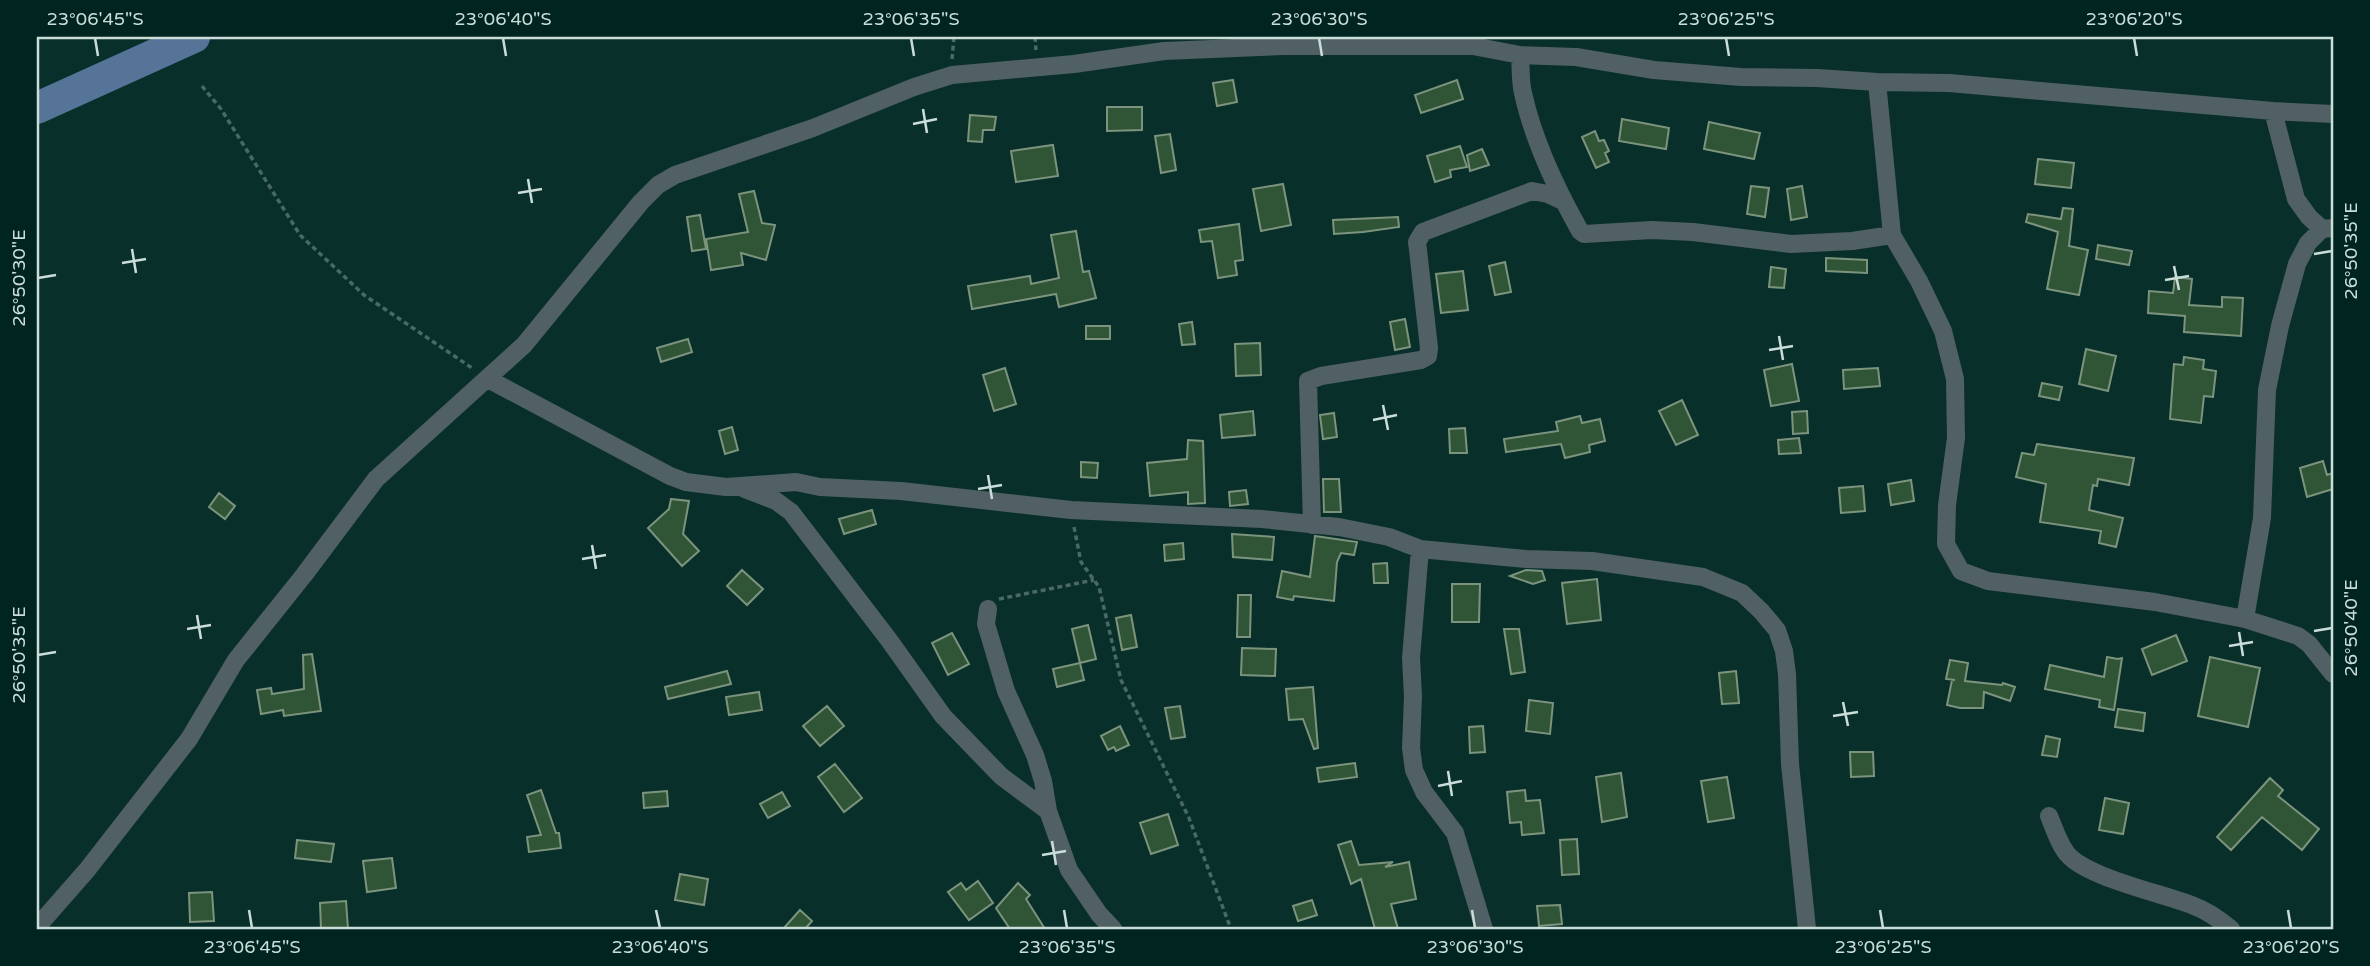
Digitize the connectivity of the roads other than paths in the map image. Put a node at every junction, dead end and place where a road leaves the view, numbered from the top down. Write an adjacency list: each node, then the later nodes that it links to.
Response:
1 (1520, 55): 2 (street); 5 (street); 8 (street)
2 (1877, 82): 3 (street); 7 (street)
3 (2273, 111): 4 (street); 6 (street)
4 (2333, 114)
5 (1563, 201): 7 (street); 10 (street)
6 (2328, 228): 13 (street)
7 (1892, 236): 13 (street)
8 (488, 379): 9 (street); 17 (street)
9 (742, 487): 10 (street); 15 (street)
10 (1312, 525): 11 (street)
11 (1420, 549): 19 (street); 20 (street)
12 (988, 609): 15 (street)
13 (2245, 620): 14 (street)
14 (2333, 674)
15 (1048, 811): 18 (street)
16 (2049, 817): 21 (street)
17 (37, 927)
18 (1113, 929)
19 (1484, 929)
20 (1807, 929)
21 (2231, 929)

